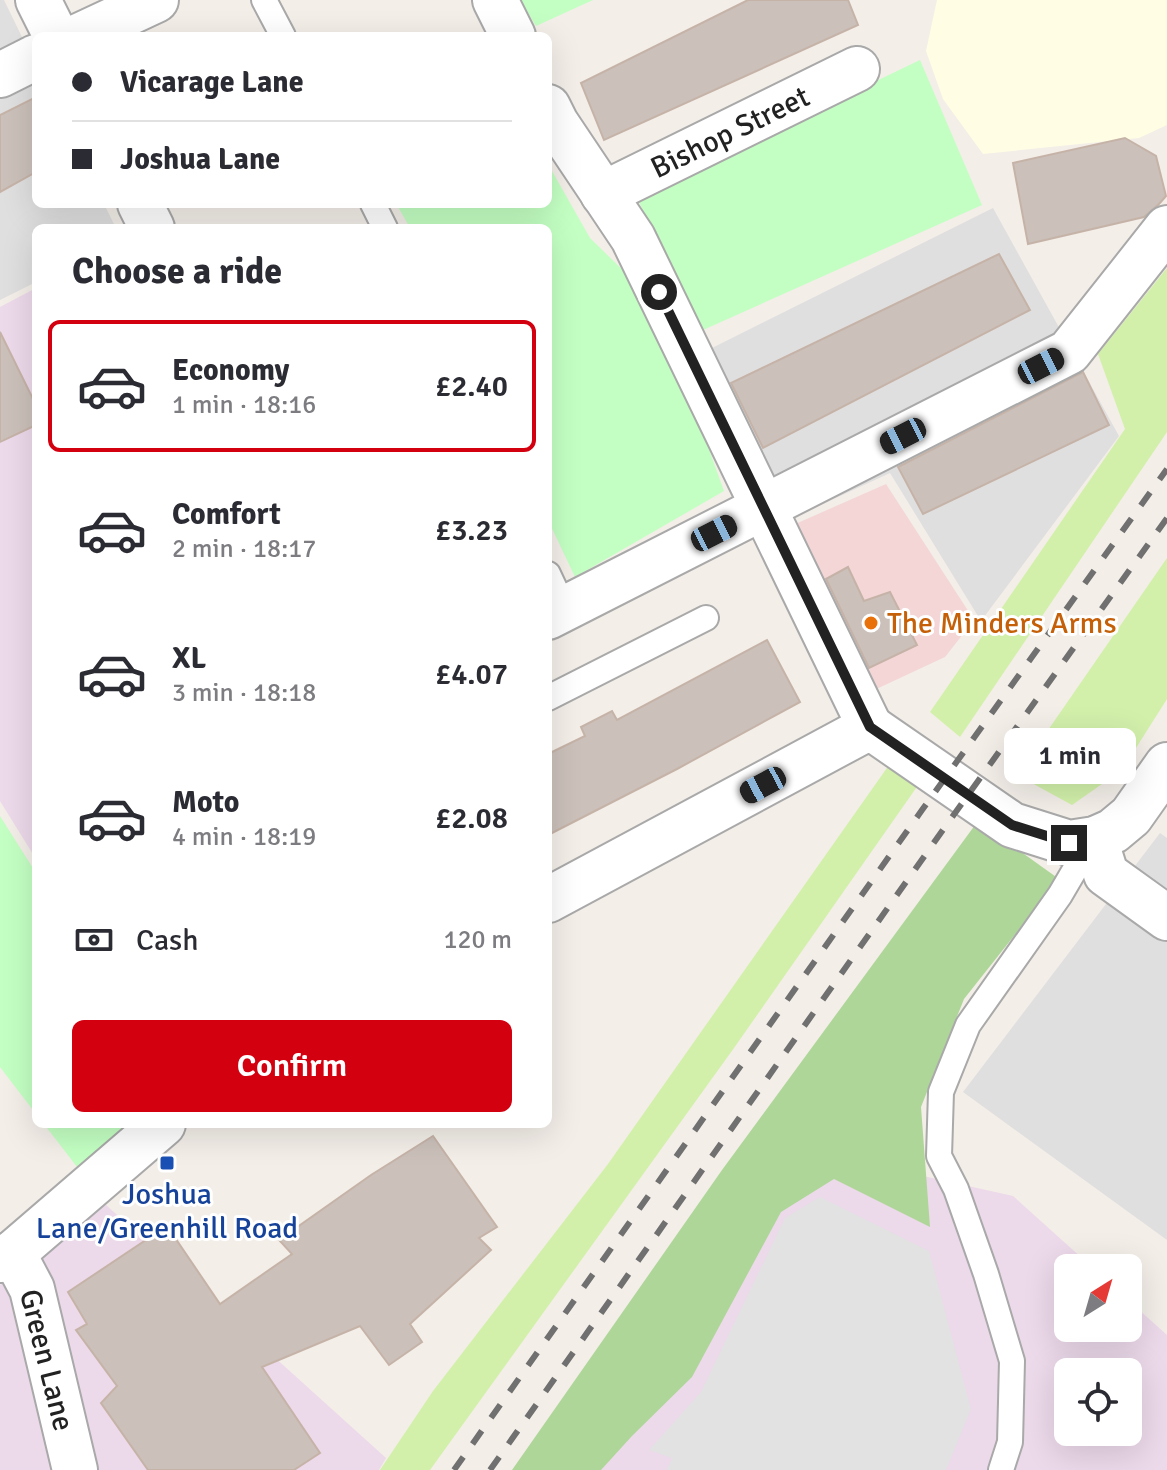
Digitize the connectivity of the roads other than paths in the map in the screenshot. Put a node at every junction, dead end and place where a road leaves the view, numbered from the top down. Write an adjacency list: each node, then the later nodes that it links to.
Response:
1 (38, 0): 5 (street)
2 (156, 0): 6 (street)
3 (264, 0): 7 (lane)
4 (495, 0): 8 (street)
5 (54, 32)
6 (88, 32)
7 (281, 32)
8 (511, 32)
9 (32, 59): 11 (street)
10 (857, 69): 13 (street, Bishop Street)
11 (0, 75)
12 (552, 115): 13 (street)
13 (603, 194): 15 (street)
14 (1167, 228): 15 (street)
15 (765, 507): 16 (street); 19 (street)
16 (553, 600)
17 (706, 618): 18 (lane)
18 (552, 696)
19 (870, 727): 21 (street); 22 (street)
20 (1167, 765): 21 (street)
21 (1091, 839): 23 (street); 27 (lane)
22 (552, 898)
23 (1167, 918)
24 (158, 1128): 25 (street)
25 (6, 1256): 26 (street, Green Lane)
26 (75, 1470)
27 (1001, 1470)

